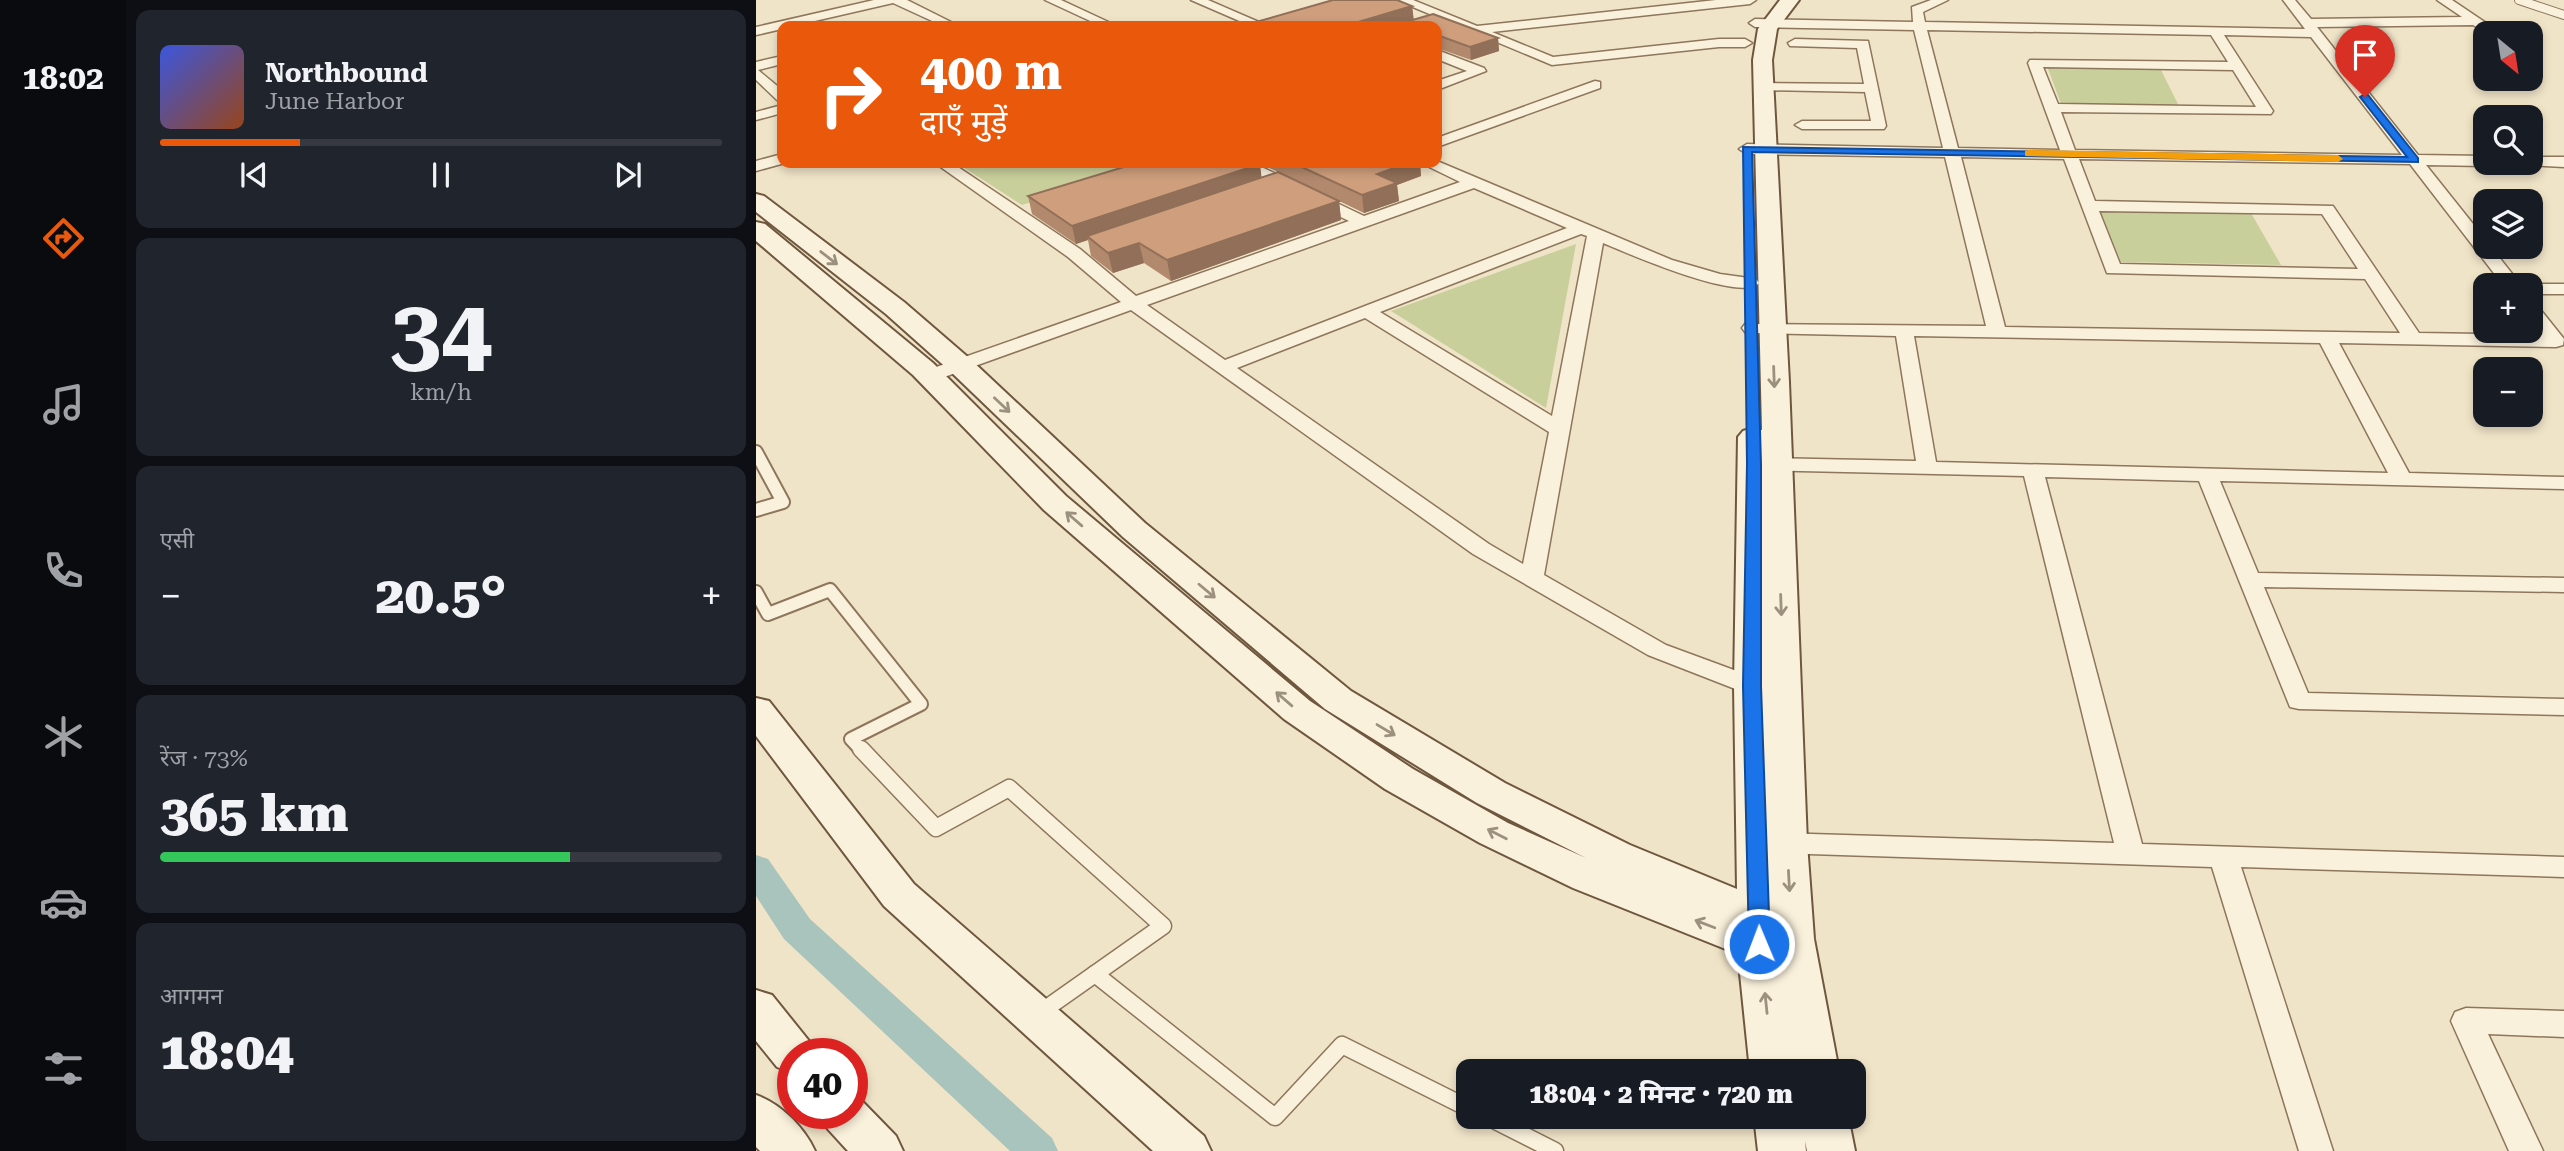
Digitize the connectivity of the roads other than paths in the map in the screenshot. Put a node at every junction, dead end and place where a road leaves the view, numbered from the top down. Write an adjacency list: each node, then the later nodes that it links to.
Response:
1 (890, 0): 14 (street)
2 (897, 0): 15 (street)
3 (1051, 0): 16 (street)
4 (1197, 0): 11 (street)
5 (1230, 0): 11 (street)
6 (1402, 0): 25 (street)
7 (1942, 0): 21 (street)
8 (2289, 0): 22 (street)
9 (2443, 0): 19 (street)
10 (2519, 0): 13 (lane)
11 (1210, 5): 17 (street)
12 (1764, 15): 21 (street); 25 (street); 25 (street); 32 (street); 42 (street)
13 (2564, 15)
14 (799, 21)
15 (943, 21)
16 (1096, 21)
17 (1250, 21)
18 (2473, 21): 22 (street)
19 (2478, 21)
20 (777, 26): 24 (street)
21 (1919, 26): 23 (street); 43 (street)
22 (2311, 28): 23 (street); 46 (street)
23 (2214, 30): 30 (street)
24 (756, 31)
25 (1472, 31)
26 (1795, 43): 33 (street)
27 (1442, 56): 34 (street)
28 (777, 61): 29 (street)
29 (756, 66)
30 (2238, 66): 37 (street); 37 (street)
31 (756, 73): 36 (street)
32 (1763, 81): 33 (street); 42 (street)
33 (1871, 83): 40 (street)
34 (1442, 84)
35 (1595, 85): 41 (street)
36 (777, 92)
37 (2052, 108): 44 (street)
38 (777, 110): 39 (street)
39 (756, 116)
40 (1802, 125)
41 (1442, 141)
42 (1756, 149): 43 (street); 64 (street); 70 (street)
43 (1951, 152): 44 (street); 72 (street)
44 (2069, 154): 46 (street); 58 (street)
45 (777, 160): 50 (street)
46 (2415, 160): 47 (street); 62 (street)
47 (2473, 161)
48 (2543, 162): 49 (street)
49 (2563, 163)
50 (756, 166)
51 (957, 168): 67 (street)
52 (1251, 168): 54 (street)
53 (1440, 168): 55 (street)
54 (1282, 183): 56 (street); 59 (street)
55 (1475, 183): 59 (street); 61 (street)
56 (1256, 191)
57 (756, 201): 78 (street, one-way to 78)
58 (2089, 206): 63 (street); 63 (street)
59 (1364, 222): 67 (street)
60 (756, 229): 78 (street)
61 (1588, 231): 64 (street); 68 (street); 79 (street)
62 (2503, 273)
63 (2370, 274): 74 (street)
64 (1750, 283): 70 (street)
65 (2543, 289): 66 (street)
66 (2564, 289)
67 (1133, 303): 77 (street); 78 (street)
68 (1366, 311): 77 (street); 79 (street)
69 (2543, 324): 76 (street)
70 (1762, 328): 71 (street); 81 (street)
71 (1904, 330): 72 (street); 82 (street)
72 (1997, 332): 73 (street)
73 (2326, 337): 74 (street); 85 (street)
74 (2413, 338): 75 (street)
75 (2473, 339)
76 (2543, 341)
77 (1223, 367): 92 (street)
78 (945, 370): 88 (street, one-way to 88); 89 (street, one-way to 78)
79 (1559, 429): 92 (street)
80 (756, 452): 87 (lane)
81 (1765, 464): 82 (street); 96 (street); 100 (street, one-way to 100)
82 (1927, 468): 83 (street)
83 (2033, 470): 84 (street); 101 (street)
84 (2207, 474): 85 (street); 93 (street)
85 (2402, 479): 86 (street)
86 (2564, 483)
87 (756, 510)
88 (1135, 530): 89 (street); 90 (street)
89 (1103, 544): 91 (street)
90 (1165, 556): 91 (street); 99 (street, one-way to 99)
91 (1133, 570): 99 (street, one-way to 91)
92 (1532, 578): 96 (street)
93 (2250, 580): 94 (street); 97 (street)
94 (2564, 585)
95 (756, 593): 105 (lane)
96 (1752, 686): 100 (street)
97 (2564, 707)
98 (756, 710): 107 (street)
99 (1338, 719): 104 (street)
100 (1772, 842): 101 (street); 104 (street)
101 (2131, 854): 102 (street)
102 (2223, 856): 103 (street); 124 (street)
103 (2564, 867)
104 (1776, 932): 110 (street, one-way to 104); 111 (street)
105 (1094, 974): 107 (lane); 112 (lane)
106 (756, 1008): 109 (street)
107 (1035, 1016): 120 (street)
108 (2564, 1024): 125 (street)
109 (780, 1038)
110 (1773, 1059)
111 (1813, 1059)
112 (1456, 1102)
113 (756, 1115): 118 (street)
114 (858, 1129): 119 (street)
115 (1512, 1129): 121 (lane)
116 (1779, 1129): 122 (street)
117 (1826, 1129): 123 (street)
118 (791, 1151)
119 (879, 1151)
120 (1187, 1151)
121 (1555, 1151)
122 (1782, 1151)
123 (1830, 1151)
124 (2316, 1151)
125 (2526, 1151)

